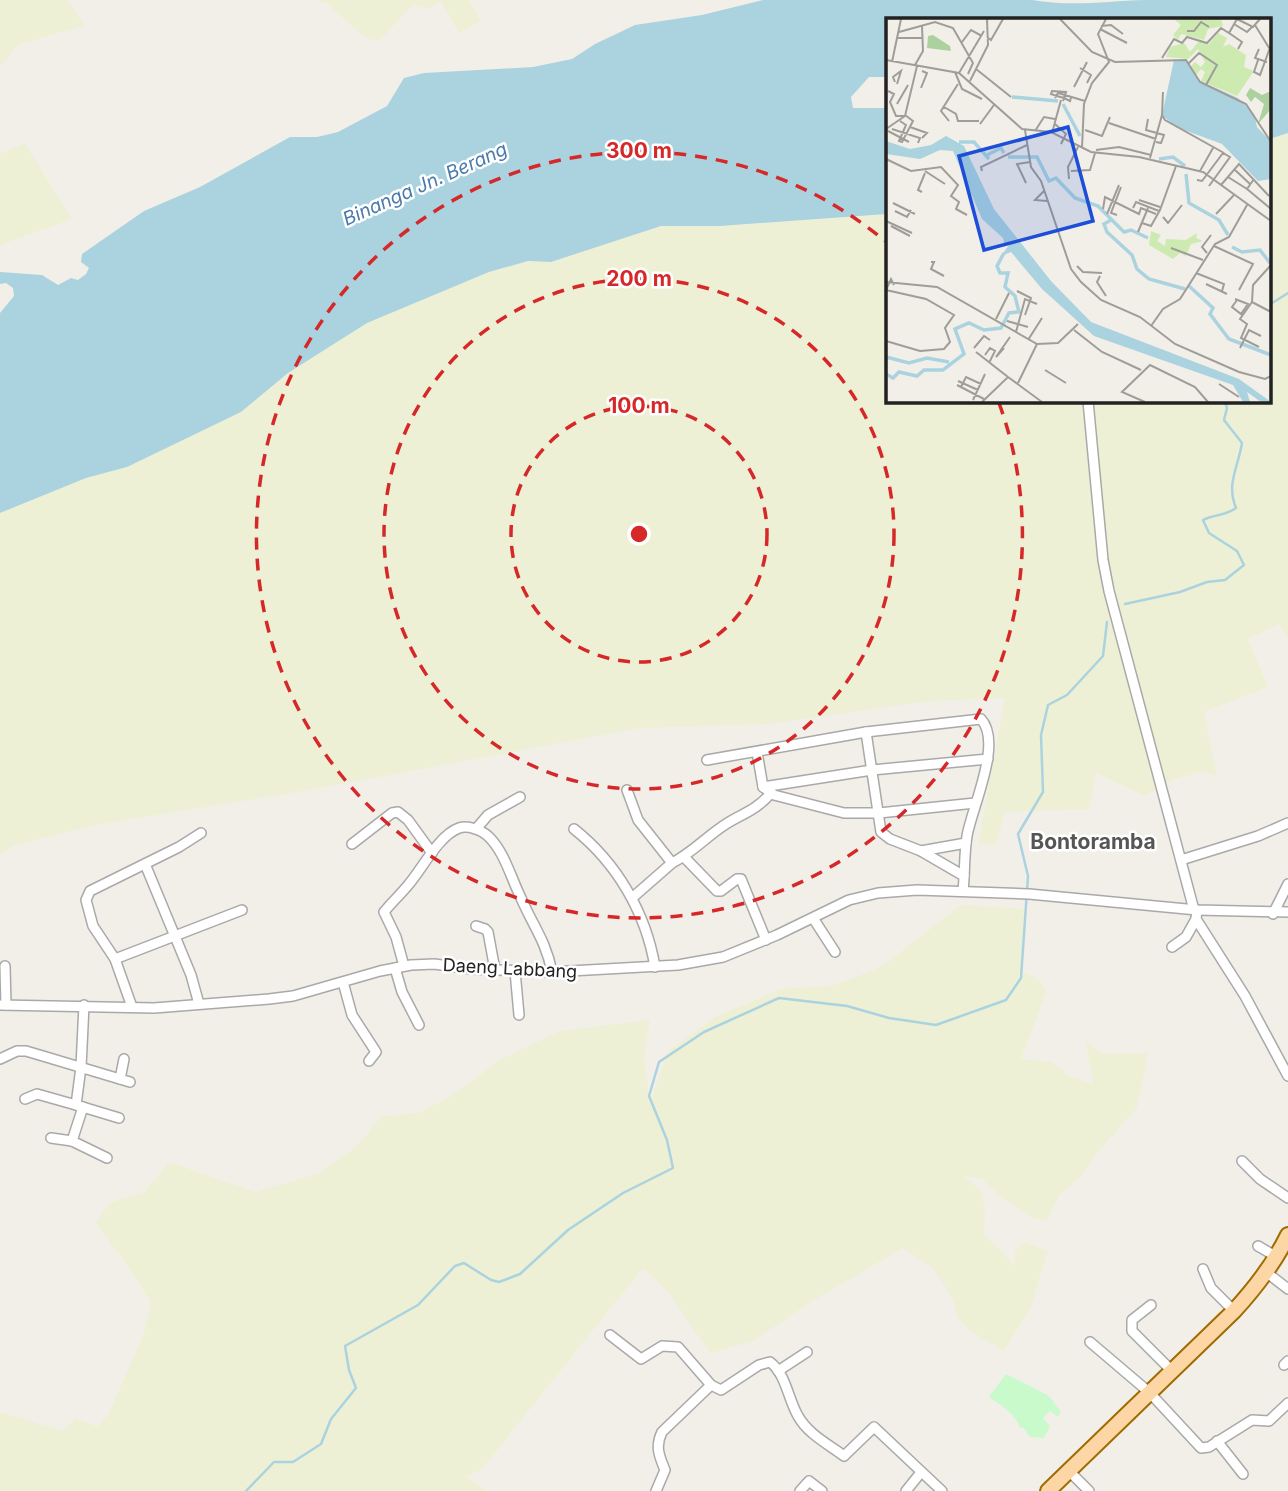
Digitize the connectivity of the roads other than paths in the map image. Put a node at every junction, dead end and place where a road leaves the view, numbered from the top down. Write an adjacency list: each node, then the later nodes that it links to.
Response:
1 (1088, 402): 21 (street)
2 (866, 732): 3 (street); 4 (street); 6 (street)
3 (757, 752): 5 (street); 8 (street)
4 (988, 759): 6 (street); 10 (street)
5 (707, 761)
6 (872, 770): 8 (street); 11 (street)
7 (627, 790): 22 (street)
8 (767, 790): 11 (street); 20 (street)
9 (520, 797): 13 (street)
10 (975, 803): 11 (street); 16 (street)
11 (878, 813): 18 (street)
12 (1288, 823): 21 (street)
13 (476, 829): 19 (street); 44 (street)
14 (574, 829): 27 (street)
15 (201, 833): 23 (street)
16 (965, 843): 18 (street); 24 (street)
17 (352, 844): 19 (street)
18 (921, 851): 24 (street)
19 (432, 853): 40 (street)
20 (684, 857): 22 (street); 35 (street)
21 (1181, 860): 31 (street)
22 (672, 863): 27 (street)
23 (145, 864): 34 (street); 38 (street)
24 (964, 876): 26 (street)
25 (1288, 884): 28 (street)
26 (963, 891): 31 (street, Daeng Labbang); 32 (street, Daeng Labbang)
27 (632, 898): 41 (street)
28 (1275, 907): 30 (street, Daeng Labbang); 31 (street, Daeng Labbang)
29 (243, 910): 34 (street)
30 (1288, 912)
31 (1196, 913): 36 (street); 56 (street)
32 (813, 918): 35 (street, Daeng Labbang); 37 (street)
33 (476, 926): 42 (street)
34 (174, 935): 38 (street); 46 (street)
35 (766, 940): 41 (street, Daeng Labbang)
36 (1172, 947)
37 (835, 952)
38 (115, 959): 49 (street)
39 (5, 965): 47 (street)
40 (400, 967): 42 (street, Daeng Labbang); 45 (street, Daeng Labbang); 51 (street)
41 (655, 967): 44 (street, Daeng Labbang)
42 (495, 970): 43 (street, Daeng Labbang)
43 (515, 971): 44 (street, Daeng Labbang); 50 (street)
44 (552, 972)
45 (343, 982): 46 (street, Daeng Labbang); 54 (street)
46 (199, 1004): 49 (street, Daeng Labbang)
47 (3, 1005): 48 (street, Daeng Labbang)
48 (84, 1005): 49 (street, Daeng Labbang); 55 (street)
49 (132, 1007)
50 (519, 1015)
51 (419, 1025)
52 (0, 1059): 55 (street)
53 (124, 1059): 55 (street)
54 (369, 1061)
55 (81, 1067): 58 (street)
56 (1288, 1076)
57 (25, 1099): 58 (street)
58 (80, 1106): 59 (street); 61 (street)
59 (119, 1118)
60 (51, 1138): 61 (street)
61 (72, 1141): 62 (street)
62 (107, 1158)
63 (1242, 1161): 64 (street)
64 (1288, 1198)
65 (1288, 1235): 67 (main road)
66 (1258, 1246): 67 (street)
67 (1277, 1257): 69 (main road)
68 (1203, 1269): 72 (street)
69 (1266, 1272): 70 (street); 72 (main road)
70 (1288, 1289)
71 (1151, 1305): 77 (street)
72 (1234, 1311): 77 (main road)
73 (610, 1335): 78 (street)
74 (1090, 1342): 79 (street)
75 (807, 1352): 76 (street)
76 (778, 1371): 78 (street); 89 (street)
77 (1172, 1371): 79 (main road)
78 (711, 1385): 85 (street)
79 (1150, 1393): 81 (street); 82 (main road)
80 (1286, 1409): 81 (street)
81 (1217, 1441): 83 (street)
82 (1069, 1471): 90 (main road); 91 (street)
83 (1243, 1474)
84 (918, 1476): 88 (street)
85 (656, 1491)
86 (800, 1491): 87 (street)
87 (822, 1491)
88 (906, 1491)
89 (942, 1491)
90 (1048, 1491)
91 (1089, 1491)

